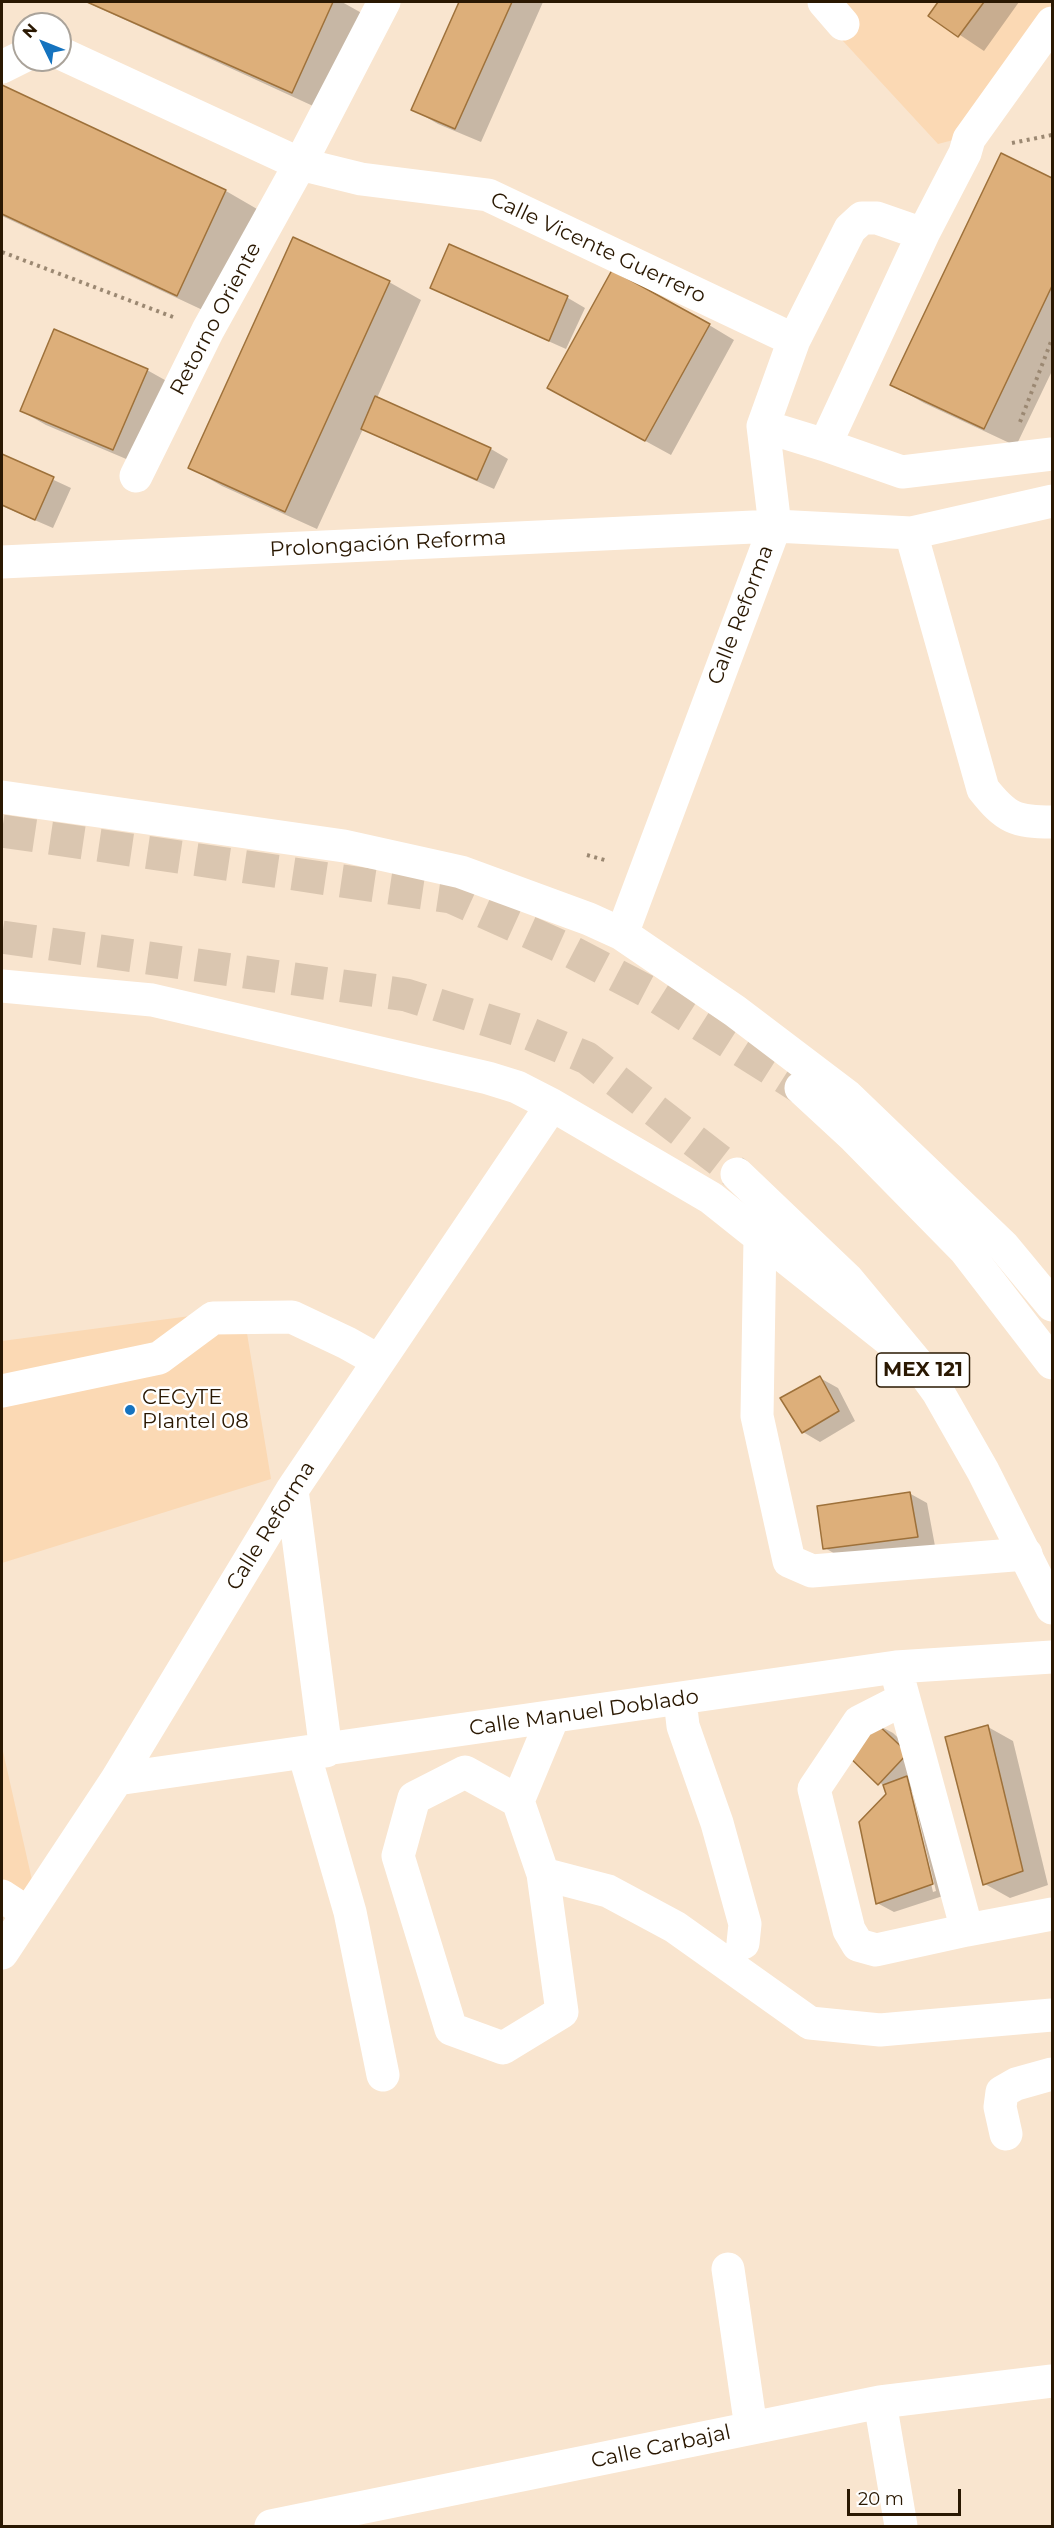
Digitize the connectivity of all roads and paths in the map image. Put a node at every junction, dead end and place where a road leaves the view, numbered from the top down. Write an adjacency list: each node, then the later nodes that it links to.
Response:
1 (384, 2): 4 (street, Retorno Oriente)
2 (1053, 23): 5 (street)
3 (72, 59): 4 (street, Calle Vicente Guerrero)
4 (300, 164): 7 (street, Retorno Oriente); 9 (street, Calle Vicente Guerrero)
5 (923, 234): 9 (street); 11 (street)
6 (2, 252): 7 (path)
7 (208, 330): 14 (street, Retorno Oriente)
8 (1053, 339): 13 (path)
9 (794, 340): 10 (street)
10 (763, 426): 11 (street); 16 (street)
11 (825, 445): 13 (street)
12 (1053, 454): 13 (street)
13 (1006, 460)
14 (136, 476)
15 (1053, 501): 17 (street, Calle Reforma)
16 (775, 526): 17 (street, Calle Reforma); 18 (street, Prolongación Reforma); 21 (street, Calle Reforma)
17 (911, 533): 20 (street)
18 (2, 562)
19 (2, 797): 21 (street)
20 (1053, 822)
21 (622, 934): 27 (street)
22 (2, 986): 24 (street)
23 (801, 1088): 29 (street)
24 (552, 1105): 26 (street); 28 (street, Calle Reforma)
25 (737, 1174): 26 (street, MEX 121)
26 (768, 1224): 32 (street, MEX 121); 32 (street)
27 (1053, 1305)
28 (379, 1360): 30 (street); 31 (street, Calle Reforma)
29 (1053, 1363)
30 (2, 1391)
31 (292, 1490): 39 (street); 40 (street, Calle Reforma)
32 (1026, 1554): 33 (street, MEX 121)
33 (1053, 1608)
34 (1053, 1657): 35 (street, Calle Manuel Doblado)
35 (896, 1667): 36 (street, Calle Manuel Doblado); 37 (street)
36 (680, 1699): 38 (street, Calle Manuel Doblado); 46 (street)
37 (904, 1699): 45 (street); 45 (street)
38 (553, 1717): 39 (street, Calle Manuel Doblado); 41 (street)
39 (315, 1752): 40 (street, Calle Manuel Doblado); 49 (street)
40 (117, 1779): 43 (street, Calle Reforma)
41 (518, 1801): 42 (street); 42 (street)
42 (543, 1874): 48 (street)
43 (15, 1905): 47 (street, Calle Reforma)
44 (1053, 1914): 45 (street)
45 (967, 1930)
46 (744, 1943)
47 (2, 1953)
48 (1053, 2015)
49 (383, 2074)
50 (1053, 2074): 51 (street)
51 (1006, 2134)
52 (728, 2269): 55 (street)
53 (1053, 2381): 54 (street, Calle Carbajal)
54 (880, 2402): 55 (street, Calle Carbajal); 57 (street)
55 (751, 2428): 56 (street, Calle Carbajal)
56 (271, 2526)
57 (902, 2526)

